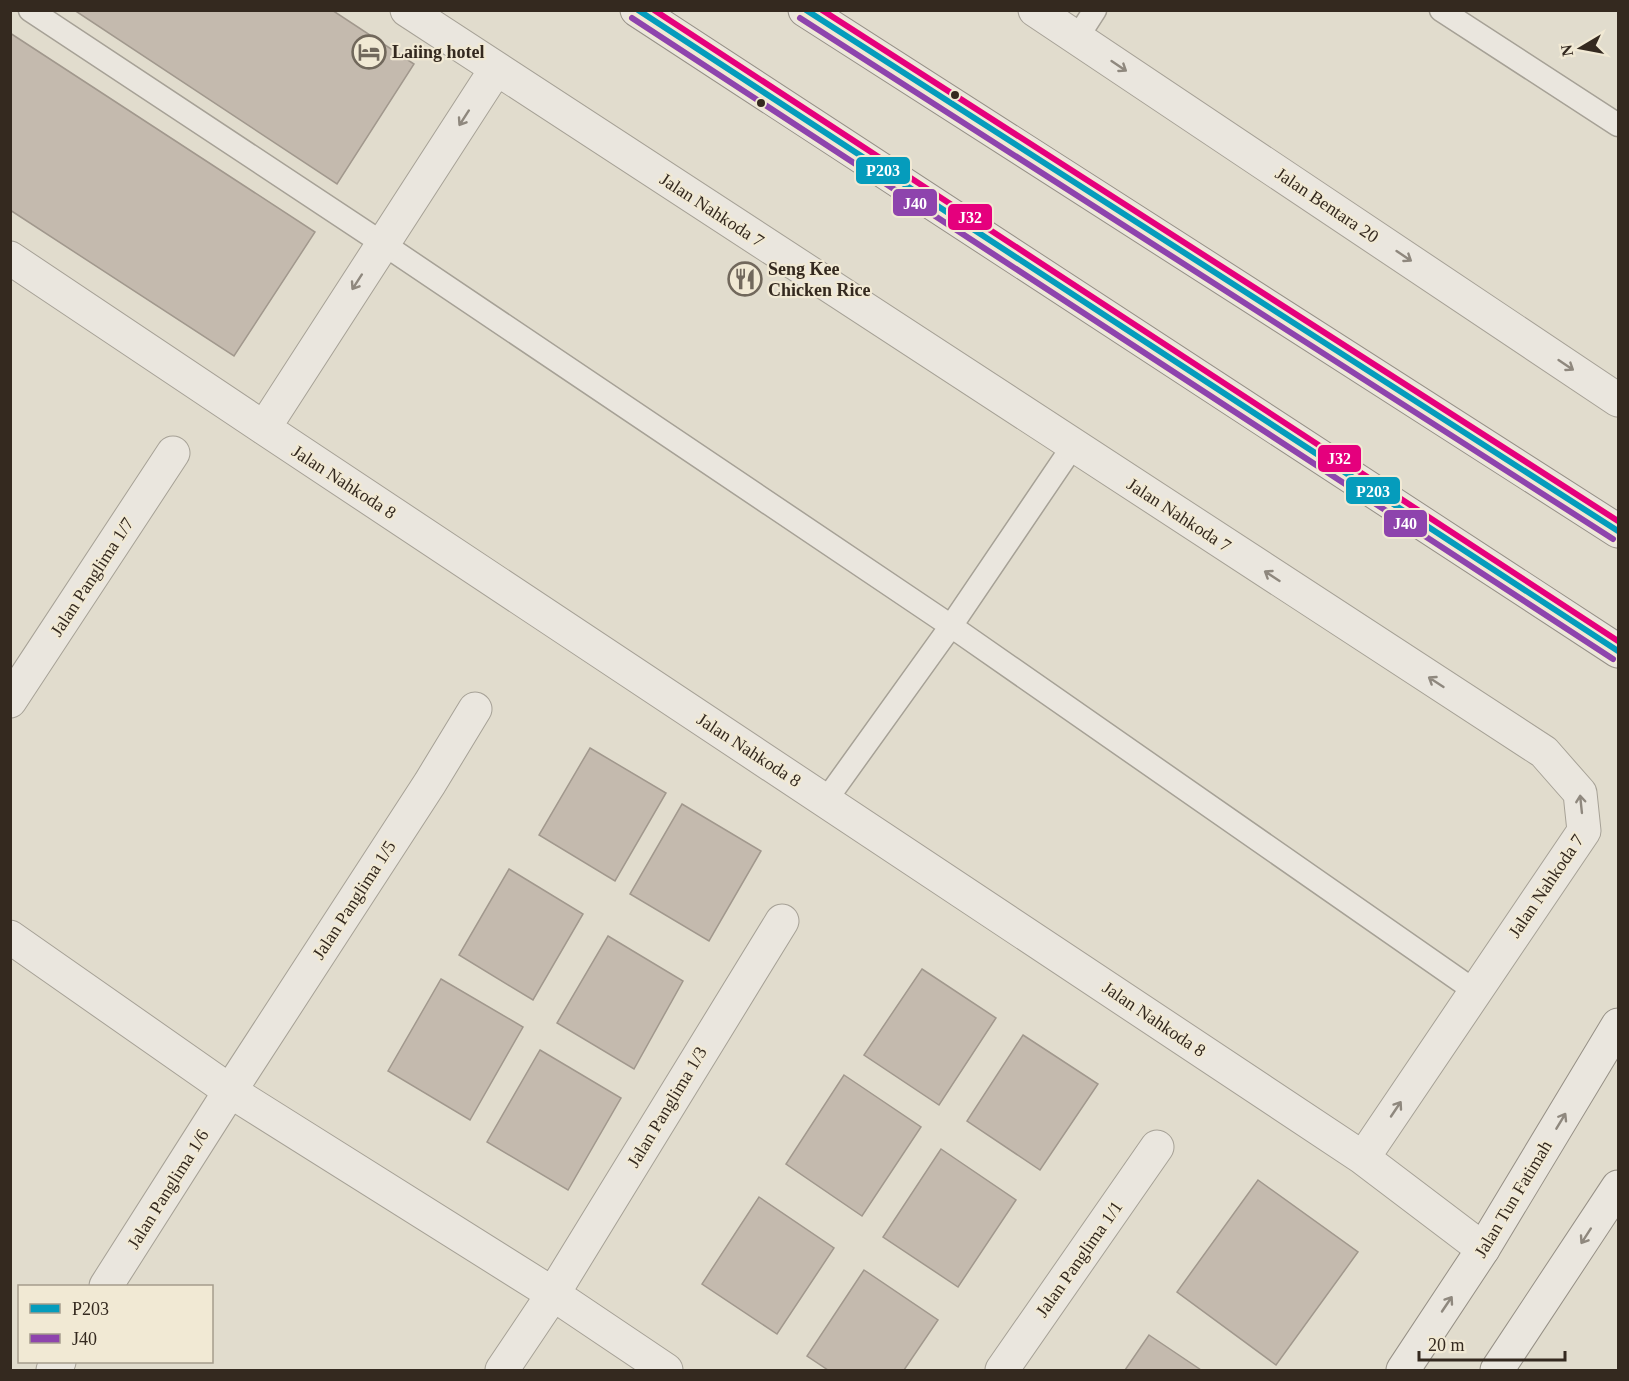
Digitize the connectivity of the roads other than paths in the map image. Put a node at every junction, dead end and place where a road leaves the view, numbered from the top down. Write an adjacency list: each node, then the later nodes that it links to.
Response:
1 (30, 10): 11 (lane)
2 (407, 10): 9 (street, Jalan Nahkoda 7)
3 (637, 10): 19 (street)
4 (805, 10): 17 (street)
5 (1035, 10): 8 (street, Jalan Bentara 20)
6 (1095, 10): 8 (lane)
7 (1441, 10): 10 (lane)
8 (1077, 38): 13 (street, Jalan Bentara 20, one-way to 13)
9 (496, 69): 11 (street, one-way to 11); 15 (street, Jalan Nahkoda 7)
10 (1618, 125)
11 (382, 243): 14 (street, one-way to 14); 18 (lane)
12 (10, 258): 14 (street, Jalan Nahkoda 8)
13 (1618, 400)
14 (264, 428): 22 (street, Jalan Nahkoda 8)
15 (1073, 446): 18 (lane); 25 (street, Jalan Nahkoda 7, one-way to 15)
16 (173, 453): 20 (street, Jalan Panglima 1/7)
17 (1618, 531)
18 (951, 626): 22 (lane); 25 (lane)
19 (1618, 651)
20 (10, 701)
21 (475, 709): 27 (street, Jalan Panglima 1/5)
22 (826, 800): 29 (street, Jalan Nahkoda 8)
23 (782, 921): 33 (street, Jalan Panglima 1/3)
24 (10, 937): 27 (street)
25 (1475, 991): 29 (street, Jalan Nahkoda 7, one-way to 25)
26 (1618, 1025): 31 (street, Jalan Tun Fatimah, one-way to 26)
27 (230, 1091): 32 (street, Jalan Panglima 1/6); 33 (street)
28 (1157, 1147): 36 (street, Jalan Panglima 1/1)
29 (1363, 1158): 31 (street, Jalan Nahkoda 8)
30 (1618, 1187): 38 (street, one-way to 38)
31 (1483, 1249): 37 (street, Jalan Tun Fatimah, one-way to 31)
32 (107, 1285)
33 (553, 1294): 34 (street, Jalan Panglima 1/3); 35 (street)
34 (502, 1371)
35 (666, 1371)
36 (1002, 1371)
37 (1403, 1371)
38 (1497, 1371)

